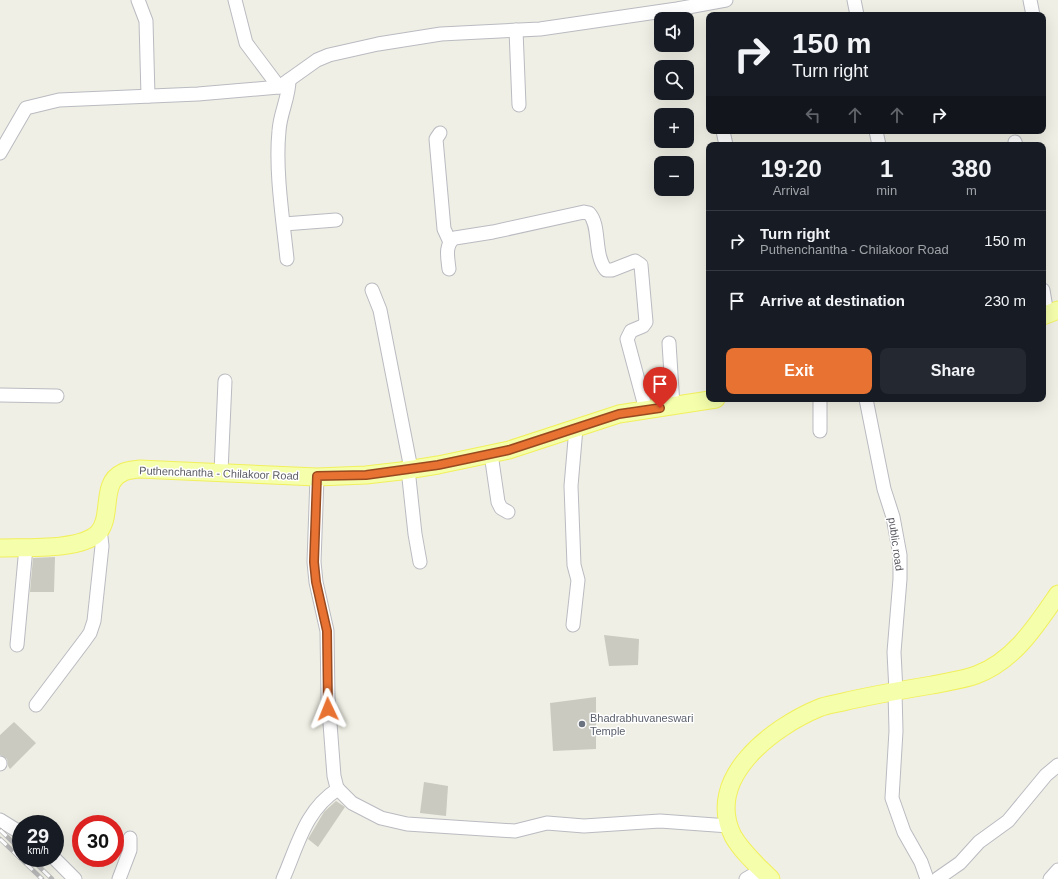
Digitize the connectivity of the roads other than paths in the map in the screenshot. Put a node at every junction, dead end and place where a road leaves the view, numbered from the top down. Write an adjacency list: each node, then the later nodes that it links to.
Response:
1 (138, 0): 10 (street)
2 (235, 0): 9 (street)
3 (854, 0): 6 (street)
4 (1030, 0): 7 (street)
5 (717, 4): 8 (street)
6 (856, 12)
7 (1032, 12)
8 (516, 30): 9 (street); 11 (street)
9 (284, 83): 10 (street); 15 (street)
10 (148, 96): 13 (street)
11 (519, 105)
12 (440, 132): 16 (street)
13 (0, 153)
14 (336, 220): 15 (street)
15 (284, 224): 17 (street)
16 (450, 242): 18 (street); 30 (street)
17 (287, 259)
18 (449, 269)
19 (372, 290): 34 (street)
20 (1046, 302): 21 (street)
21 (1049, 314)
22 (669, 343): 29 (street)
23 (225, 381): 35 (street)
24 (0, 395): 25 (street)
25 (57, 396)
26 (706, 401): 29 (main road, Puthenchantha - Chilakoor Road)
27 (820, 402): 32 (street)
28 (867, 402): 45 (street, public road)
29 (673, 406): 30 (main road, Puthenchantha - Chilakoor Road)
30 (646, 410): 31 (main road, Puthenchantha - Chilakoor Road)
31 (576, 428): 33 (main road, Puthenchantha - Chilakoor Road); 43 (street)
32 (820, 431)
33 (491, 454): 34 (main road, Puthenchantha - Chilakoor Road); 37 (street)
34 (410, 469): 36 (main road, Puthenchantha - Chilakoor Road); 41 (street)
35 (221, 472): 36 (main road, Puthenchantha - Chilakoor Road); 38 (main road, Puthenchantha - Chilakoor Road)
36 (317, 476): 48 (street)
37 (508, 512)
38 (98, 533): 39 (main road); 46 (street)
39 (26, 547): 40 (main road); 44 (street)
40 (0, 548)
41 (420, 562)
42 (1058, 594): 45 (main road)
43 (574, 625)
44 (17, 645)
45 (895, 692): 50 (main road); 60 (street, public road)
46 (36, 705)
47 (1058, 765): 61 (street)
48 (338, 789): 50 (street); 58 (street)
49 (0, 820): 51 (street)
50 (729, 826): 55 (main road)
51 (12, 827)
52 (130, 838): 57 (street)
53 (63, 867): 56 (street)
54 (1058, 870): 62 (street)
55 (766, 874): 59 (street)
56 (75, 879)
57 (119, 879)
58 (283, 879)
59 (746, 879)
60 (927, 879)
61 (938, 879)
62 (1050, 879)

